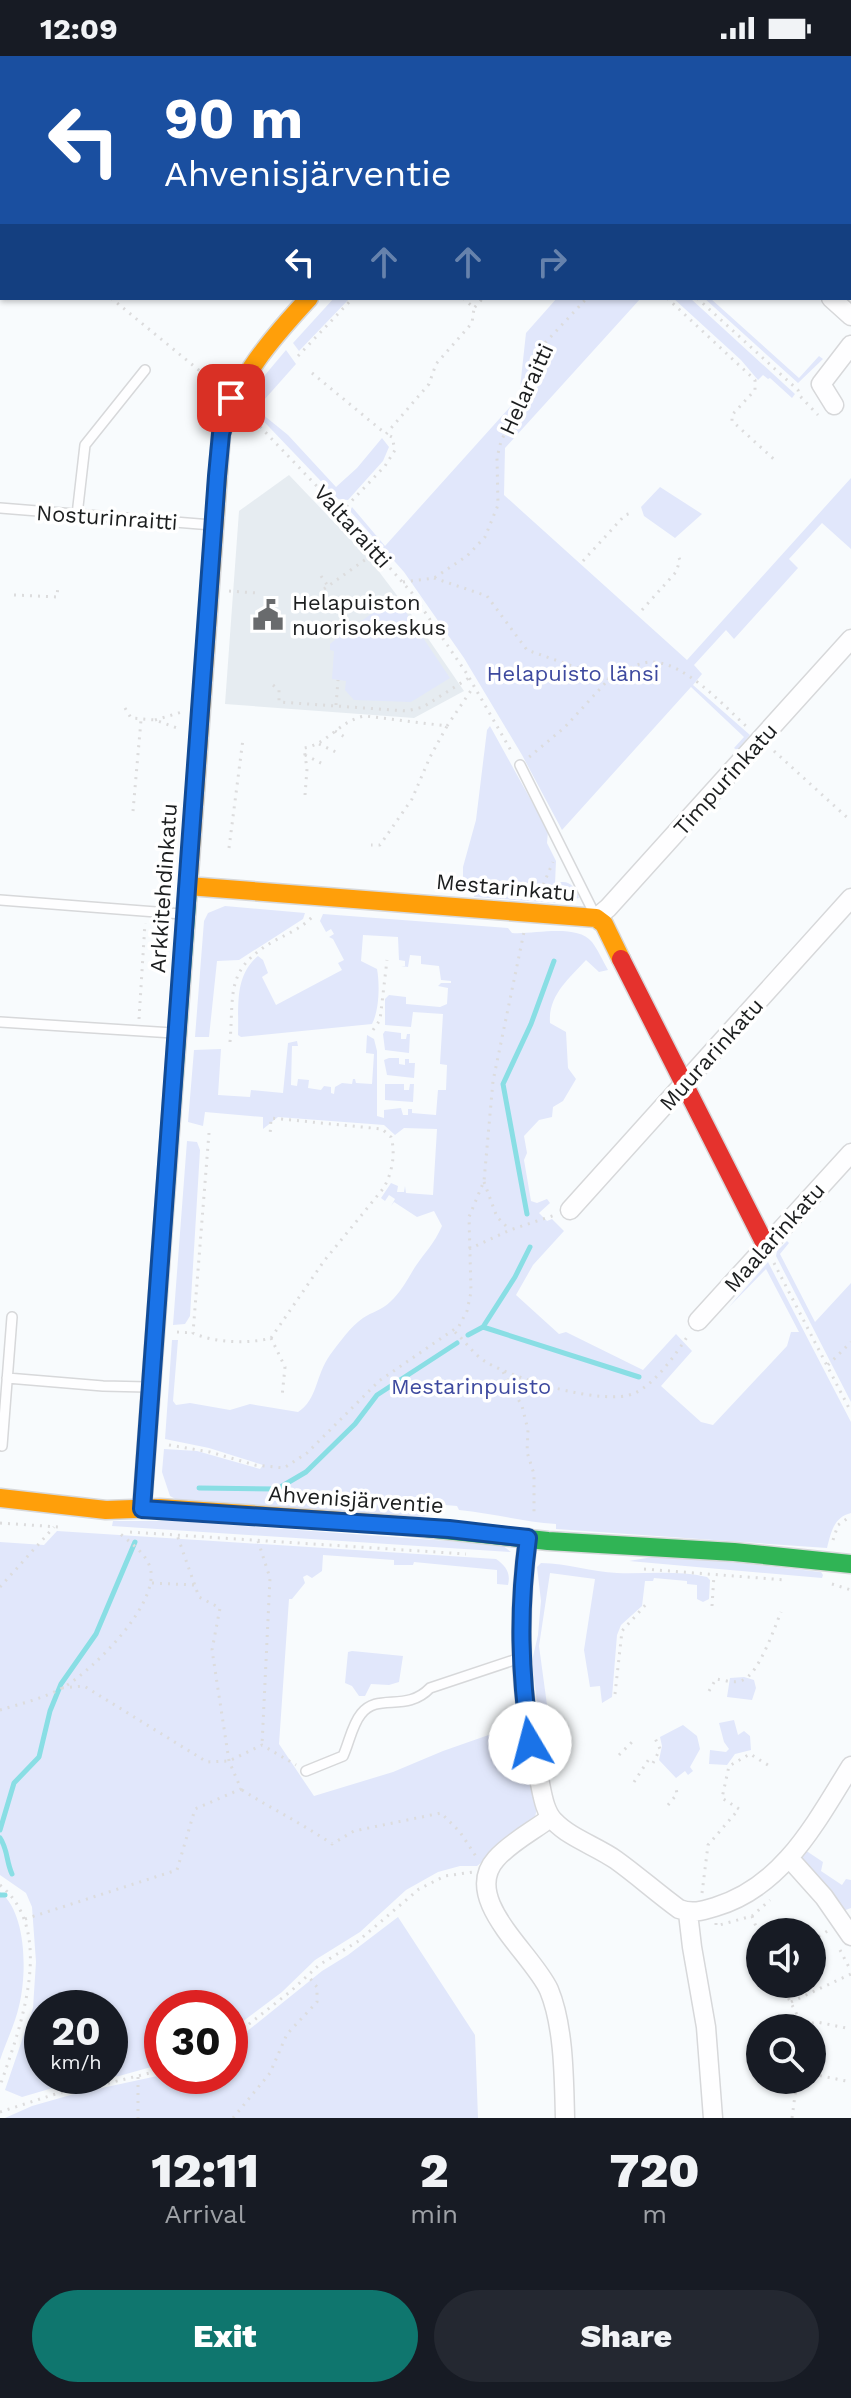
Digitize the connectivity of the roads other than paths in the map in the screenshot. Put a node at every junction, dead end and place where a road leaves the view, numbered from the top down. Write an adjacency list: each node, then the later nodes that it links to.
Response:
1 (307, 300): 9 (street, Arkkitehdinkatu)
2 (833, 300): 3 (street)
3 (851, 316)
4 (851, 345): 6 (street)
5 (145, 370): 8 (lane)
6 (826, 410)
7 (0, 508): 8 (lane, Nosturinraitti)
8 (77, 515): 9 (lane, Nosturinraitti)
9 (214, 525): 12 (street, Arkkitehdinkatu)
10 (851, 639): 16 (street, Timpurinkatu)
11 (520, 765): 16 (lane)
12 (188, 886): 15 (street, Arkkitehdinkatu); 16 (street, Mestarinkatu)
13 (851, 898): 19 (street, Muurarinkatu)
14 (0, 900): 15 (lane)
15 (186, 914): 18 (street, Arkkitehdinkatu)
16 (596, 918): 19 (street, Mestarinkatu)
17 (0, 1022): 18 (lane)
18 (176, 1033): 26 (street, Arkkitehdinkatu)
19 (684, 1083): 21 (street, Muurarinkatu); 22 (street, Mestarinkatu)
20 (851, 1153): 22 (street, Maalarinkatu)
21 (570, 1210)
22 (768, 1251): 24 (street, Maalarinkatu)
23 (12, 1317): 25 (lane)
24 (698, 1321)
25 (7, 1378): 26 (lane); 27 (lane)
26 (150, 1387): 29 (street, Arkkitehdinkatu)
27 (2, 1446)
28 (0, 1498): 29 (street, Ahvenisjärventie)
29 (142, 1509): 30 (street, Ahvenisjärventie)
30 (531, 1532): 31 (street, Ahvenisjärventie); 32 (street)
31 (851, 1564)
32 (520, 1658): 34 (lane); 35 (street)
33 (851, 1766): 36 (street)
34 (306, 1771)
35 (550, 1818): 37 (street); 39 (street)
36 (790, 1859): 37 (street); 38 (street)
37 (695, 1906): 40 (street)
38 (851, 1936)
39 (565, 2118)
40 (713, 2118)

